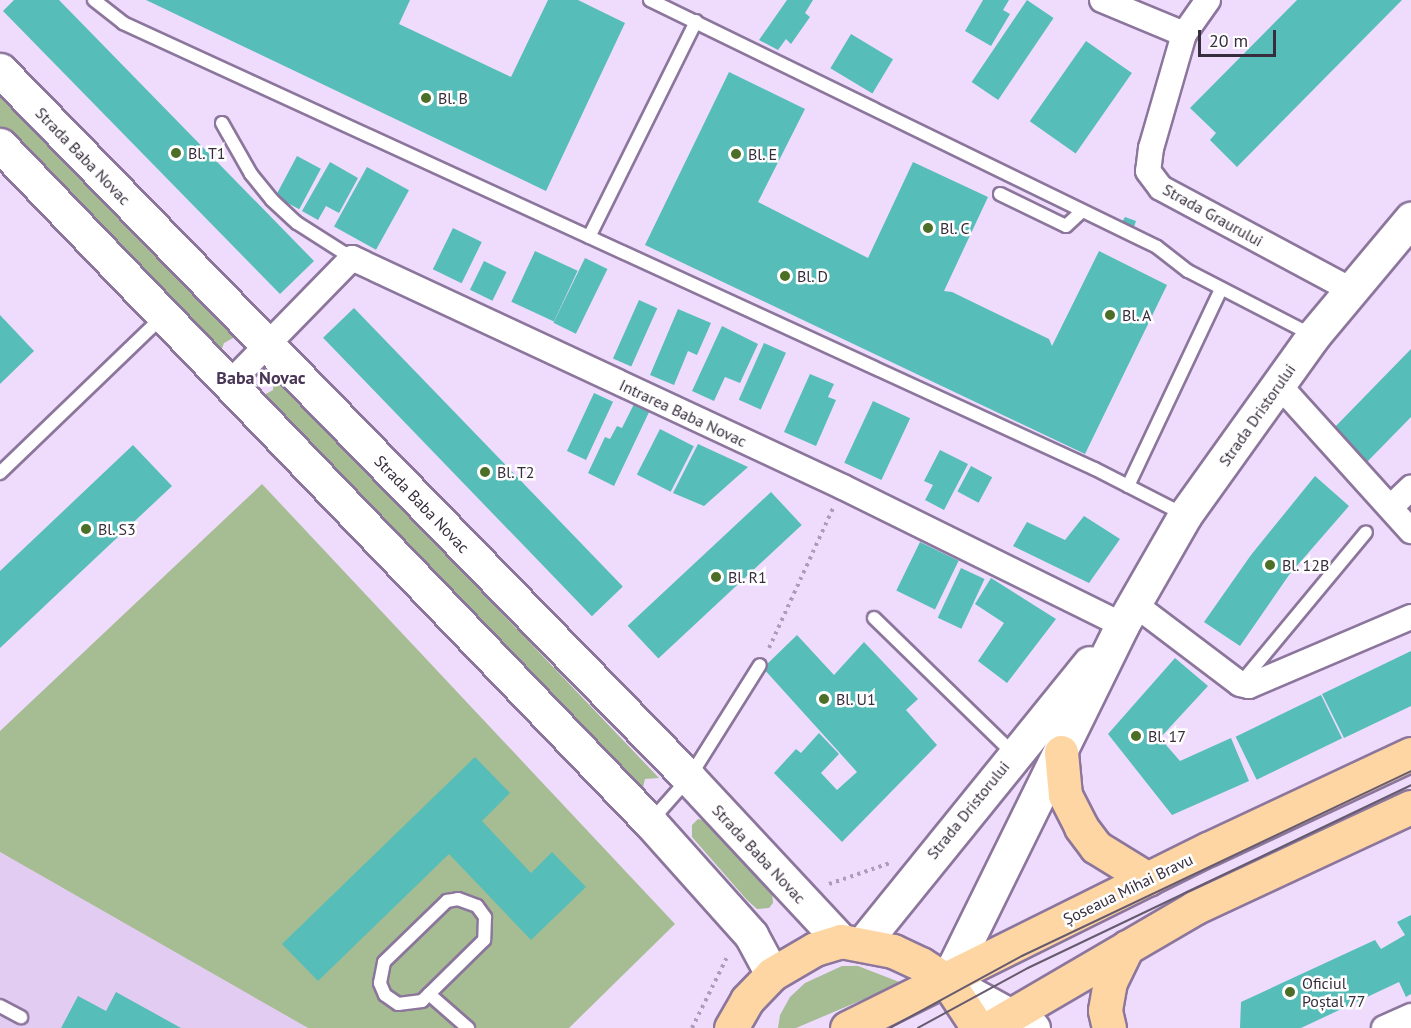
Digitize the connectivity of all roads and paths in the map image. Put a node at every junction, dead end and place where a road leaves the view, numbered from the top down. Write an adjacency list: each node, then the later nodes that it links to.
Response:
1 (94, 0): 13 (lane)
2 (650, 0): 5 (lane)
3 (1102, 0): 6 (street)
4 (1208, 0): 6 (street, Strada Graurului)
5 (696, 21): 11 (lane); 13 (lane)
6 (1184, 34): 16 (street, Strada Graurului)
7 (0, 70): 19 (main road, Strada Baba Novac)
8 (222, 123): 14 (lane)
9 (0, 145): 17 (main road)
10 (1000, 194): 11 (lane)
11 (1082, 211): 15 (lane)
12 (1411, 219): 16 (main road, Strada Dristorului)
13 (589, 237): 23 (lane)
14 (352, 258): 19 (street); 24 (street, Intrarea Baba Novac)
15 (1221, 289): 18 (lane); 23 (lane)
16 (1349, 289): 18 (main road, Strada Dristorului)
17 (162, 316): 20 (main road); 22 (lane)
18 (1313, 336): 21 (main road, Strada Dristorului)
19 (267, 345): 20 (street); 38 (main road, Strada Baba Novac)
20 (229, 384): 40 (main road)
21 (1279, 385): 26 (street); 27 (main road, Strada Dristorului)
22 (0, 473)
23 (1128, 486): 27 (lane)
24 (843, 488): 30 (street, Intrarea Baba Novac); 33 (path)
25 (1411, 488): 26 (street)
26 (1391, 507): 28 (street)
27 (1185, 515): 30 (main road, Strada Dristorului)
28 (1411, 531)
29 (1366, 532): 34 (lane)
30 (1128, 614): 34 (street, Intrarea Baba Novac); 35 (main road, Strada Dristorului); 36 (main road, Strada Dristorului)
31 (1411, 617): 34 (street)
32 (874, 618): 36 (lane)
33 (760, 665): 38 (lane)
34 (1240, 684)
35 (1061, 752): 42 (main road); 48 (main road, Strada Dristorului)
36 (1014, 754): 41 (main road, Strada Dristorului)
37 (1411, 754): 42 (main road, Șoseaua Mihai Bravu)
38 (688, 778): 40 (lane); 43 (main road, Strada Baba Novac)
39 (1411, 807): 46 (main road)
40 (650, 822): 44 (main road)
41 (925, 862): 43 (path); 45 (main road, Strada Dristorului)
42 (1148, 879): 48 (main road, Șoseaua Mihai Bravu)
43 (801, 899): 45 (main road, Strada Baba Novac)
44 (751, 935): 47 (main road); 55 (path)
45 (852, 942): 47 (main road); 48 (main road)
46 (1127, 947): 53 (main road); 59 (main road)
47 (772, 974): 56 (main road)
48 (947, 981): 53 (main road); 57 (main road, Șoseaua Mihai Bravu); 58 (main road)
49 (429, 994): 49 (lane); 54 (lane)
50 (0, 1006): 52 (lane)
51 (1411, 1016): 60 (street)
52 (21, 1017)
53 (1011, 1024)
54 (468, 1028)
55 (692, 1028)
56 (730, 1028)
57 (847, 1028)
58 (978, 1028)
59 (1108, 1028)
60 (1384, 1028)

